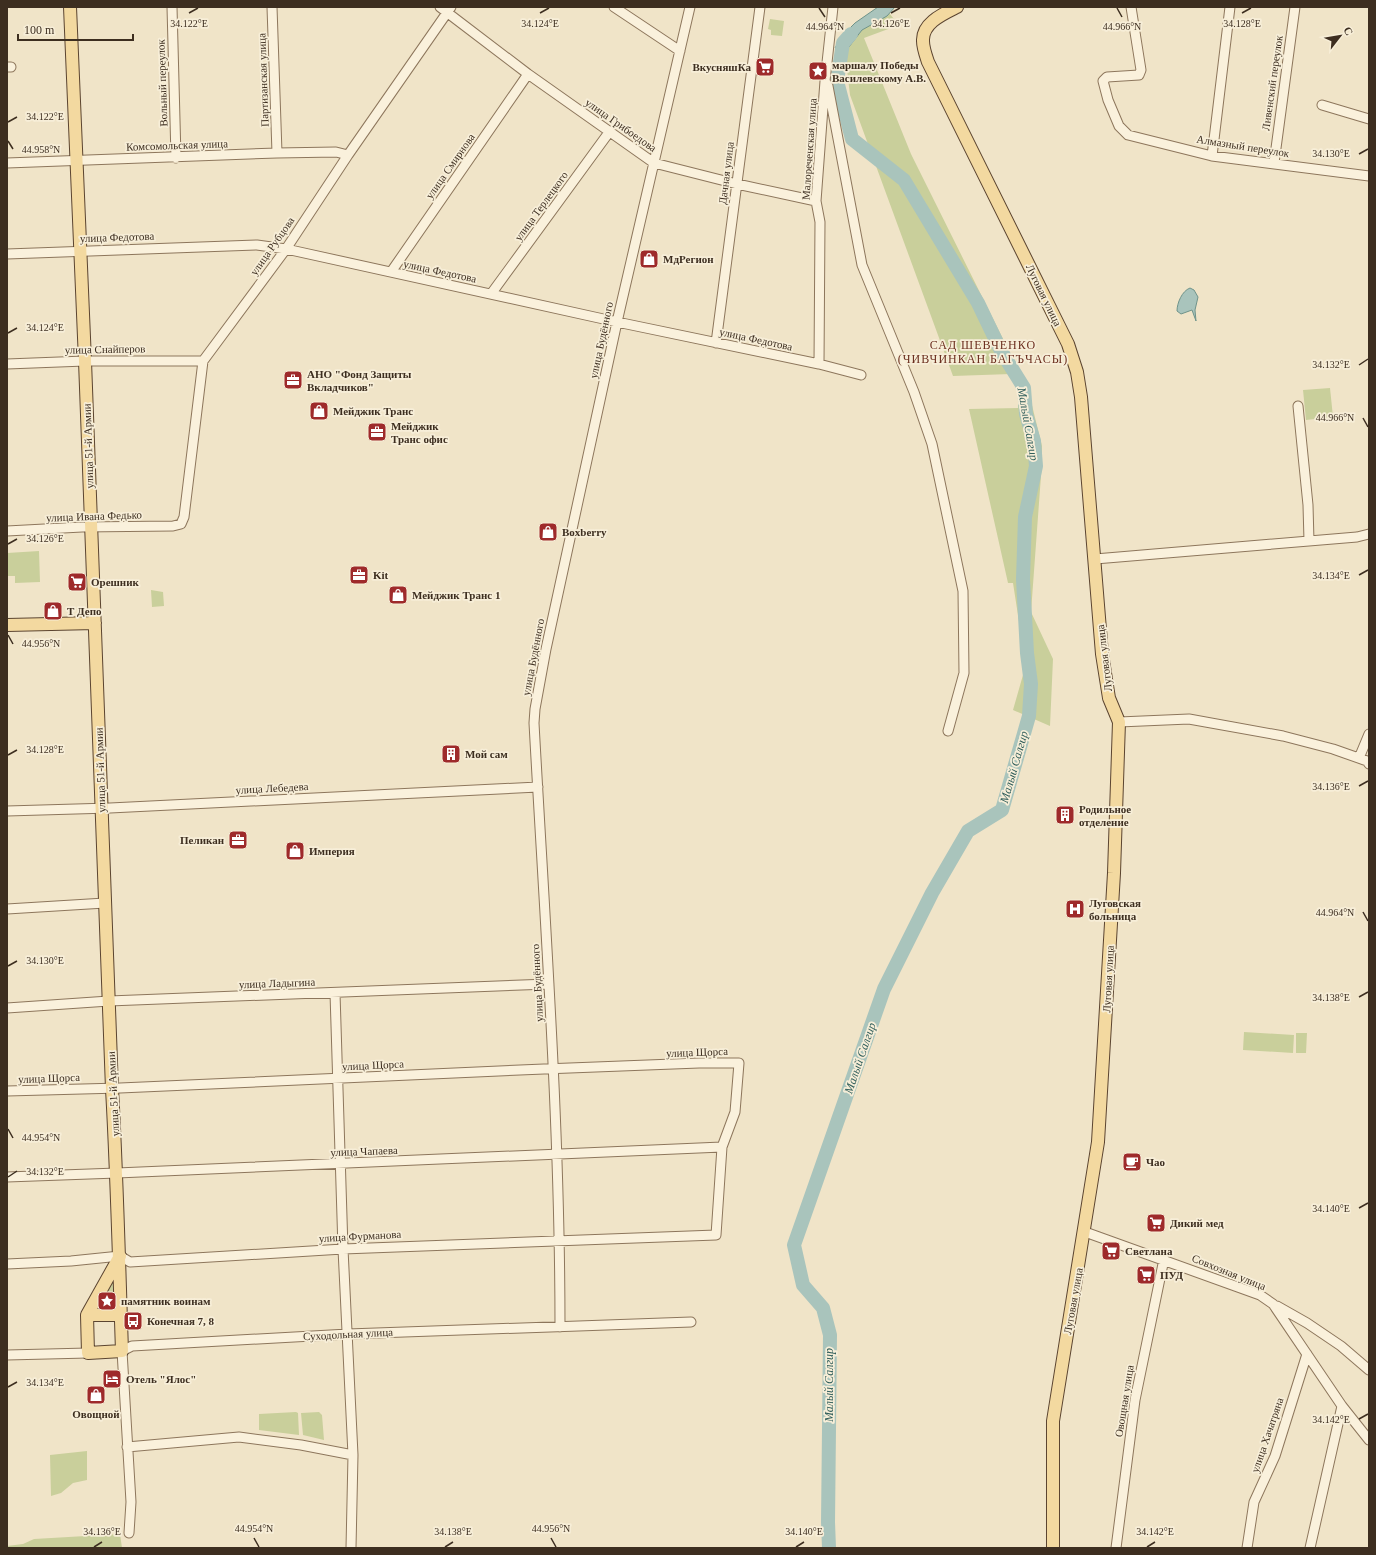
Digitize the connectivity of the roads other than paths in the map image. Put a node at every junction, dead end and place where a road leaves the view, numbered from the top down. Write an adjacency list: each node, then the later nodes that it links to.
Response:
1 (70, 7): 23 (main road, улица 51-й Армии)
2 (172, 7): 22 (street, Вольный переулок)
3 (272, 7): 19 (street, Партизанская улица)
4 (614, 7): 13 (street)
5 (690, 7): 13 (street, улица Будённого)
6 (760, 7): 28 (street, Дачная улица)
7 (833, 7): 15 (street, Малореченская улица)
8 (957, 7): 48 (main road, Луговая улица)
9 (1132, 7): 21 (street, Алмазный переулок)
10 (1230, 7): 21 (street)
11 (1295, 7): 26 (street, Ливенский переулок)
12 (446, 9): 14 (street, улица Грибоедова); 20 (street, улица Рубцова)
13 (680, 51): 25 (street, улица Будённого)
14 (528, 74): 18 (street, улица Грибоедова); 33 (street, улица Смирнова)
15 (825, 81): 29 (street, Малореченская улица); 52 (street)
16 (1322, 105): 17 (street)
17 (1369, 119)
18 (610, 131): 25 (street, улица Грибоедова); 34 (street, улица Терлецкого)
19 (277, 153): 20 (street, Комсомольская улица); 22 (street, Комсомольская улица)
20 (348, 155): 30 (street, улица Рубцова)
21 (1212, 156): 26 (street, Алмазный переулок)
22 (176, 158): 23 (street, Комсомольская улица)
23 (77, 160): 24 (street, Комсомольская улица); 31 (main road, улица 51-й Армии)
24 (7, 163)
25 (654, 163): 28 (street, улица Грибоедова); 35 (street, улица Будённого)
26 (1274, 163): 27 (street, Алмазный переулок)
27 (1369, 176)
28 (737, 184): 29 (street, улица Грибоедова); 36 (street, Дачная улица)
29 (816, 201): 40 (street, Малореченская улица)
30 (286, 249): 31 (street, улица Федотова); 33 (street, улица Федотова); 38 (street, улица Рубцова)
31 (80, 250): 32 (street, улица Федотова); 37 (main road, улица 51-й Армии)
32 (7, 254)
33 (391, 272): 34 (street, улица Федотова)
34 (491, 294): 35 (street, улица Федотова)
35 (617, 322): 36 (street, улица Федотова); 56 (street, улица Будённого)
36 (716, 343): 40 (street, улица Федотова)
37 (85, 361): 38 (street, улица Снайперов); 39 (street, улица Снайперов); 44 (main road, улица 51-й Армии)
38 (203, 361): 43 (street, улица Рубцова)
39 (7, 364)
40 (818, 364): 41 (street, улица Федотова)
41 (861, 375)
42 (1298, 406): 47 (street)
43 (181, 524): 44 (street, улица Ивана Федько)
44 (91, 528): 45 (street, улица Ивана Федько); 49 (main road, улица 51-й Армии)
45 (7, 531)
46 (1369, 534): 47 (street)
47 (1309, 541): 48 (street)
48 (1094, 560): 51 (main road, Луговая улица)
49 (95, 623): 50 (main road); 57 (main road, улица 51-й Армии)
50 (7, 625)
51 (1120, 722): 54 (street); 74 (main road, Луговая улица)
52 (948, 732)
53 (1369, 734): 54 (street)
54 (1359, 758): 55 (street)
55 (1369, 764)
56 (538, 787): 57 (street, улица Лебедева); 61 (street, улица Будённого)
57 (101, 808): 58 (street, улица Лебедева); 59 (main road, улица 51-й Армии)
58 (7, 811)
59 (105, 903): 60 (street); 63 (main road, улица 51-й Армии)
60 (7, 909)
61 (549, 984): 62 (street, улица Ладыгина); 65 (street, улица Будённого)
62 (334, 993): 63 (street, улица Ладыгина); 66 (street)
63 (109, 1001): 64 (street, улица Ладыгина); 67 (main road, улица 51-й Армии)
64 (7, 1008)
65 (553, 1069): 66 (street, улица Щорса); 69 (street, улица Щорса); 70 (street, улица Будённого)
66 (337, 1079): 67 (street, улица Щорса); 71 (street)
67 (112, 1089): 68 (street, улица Щорса); 72 (main road, улица 51-й Армии)
68 (7, 1092)
69 (722, 1147): 70 (street, улица Чапаева); 75 (street, улица Фурманова)
70 (557, 1155): 71 (street, улица Чапаева); 75 (street, улица Будённого)
71 (340, 1163): 72 (street, улица Чапаева); 76 (street)
72 (117, 1173): 73 (street, улица Чапаева); 77 (main road, улица 51-й Армии)
73 (7, 1177)
74 (1085, 1232): 78 (street, Совхозная улица); 97 (main road, Луговая улица)
75 (560, 1241): 76 (street, улица Фурманова); 84 (street, улица Будённого)
76 (343, 1249): 77 (street, улица Фурманова); 85 (street)
77 (120, 1256): 79 (street, улица Фурманова); 81 (main road); 82 (main road, улица 51-й Армии)
78 (1164, 1259): 80 (street, Совхозная улица); 98 (street, Овощная улица)
79 (7, 1264)
80 (1273, 1304): 88 (street, Совхозная улица); 90 (street, Совхозная улица)
81 (87, 1315): 82 (main road); 87 (main road)
82 (121, 1315): 86 (main road, улица 51-й Армии)
83 (691, 1322): 84 (street, Суходольная улица)
84 (560, 1327): 85 (street, Суходольная улица)
85 (348, 1334): 86 (street, Суходольная улица); 94 (street)
86 (122, 1350): 87 (main road, Суходольная улица); 93 (street, улица 51-й Армии)
87 (88, 1353): 89 (street, Суходольная улица)
88 (1307, 1354): 91 (street, Совхозная улица); 99 (street, улица Хачатряна)
89 (7, 1355)
90 (1369, 1370)
91 (1342, 1406): 92 (street, Совхозная улица); 100 (street)
92 (1369, 1440)
93 (127, 1447): 94 (street); 95 (street, улица 51-й Армии)
94 (353, 1455): 96 (street)
95 (128, 1533)
96 (351, 1548)
97 (1053, 1548)
98 (1116, 1548)
99 (1247, 1548)
100 (1310, 1548)

